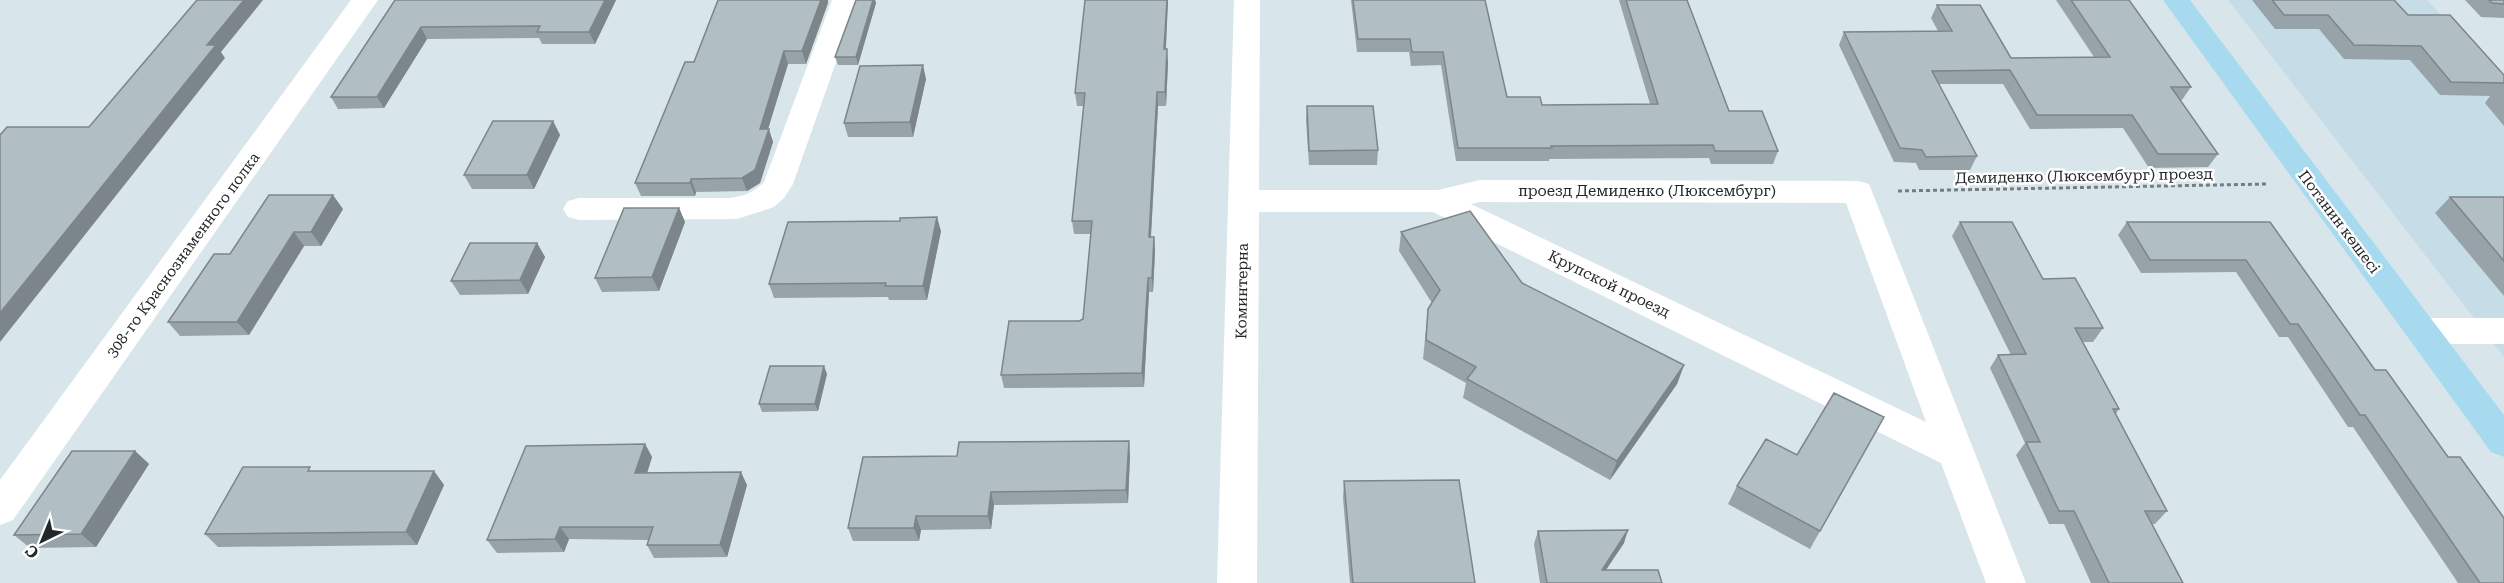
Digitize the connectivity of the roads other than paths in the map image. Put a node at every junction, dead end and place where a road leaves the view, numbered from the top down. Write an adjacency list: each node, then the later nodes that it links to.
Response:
1 (365, 0): 12 (street, 308-го Краснознаменного полка)
2 (845, 0): 7 (street)
3 (1247, 0): 5 (street, Коминтерна)
4 (2176, 0): 8 (main road, Потанин көшесі)
5 (1243, 201): 6 (street, Крупской проезд); 13 (street, Коминтерна)
6 (1438, 201): 11 (street, Крупской проезд); 11 (street, проезд Демиденко (Люксембург))
7 (579, 209)
8 (2422, 331): 9 (street); 10 (main road, Потанин көшесі)
9 (2504, 331)
10 (2504, 442)
11 (1954, 453): 14 (street)
12 (0, 509)
13 (1237, 583)
14 (2006, 583)

